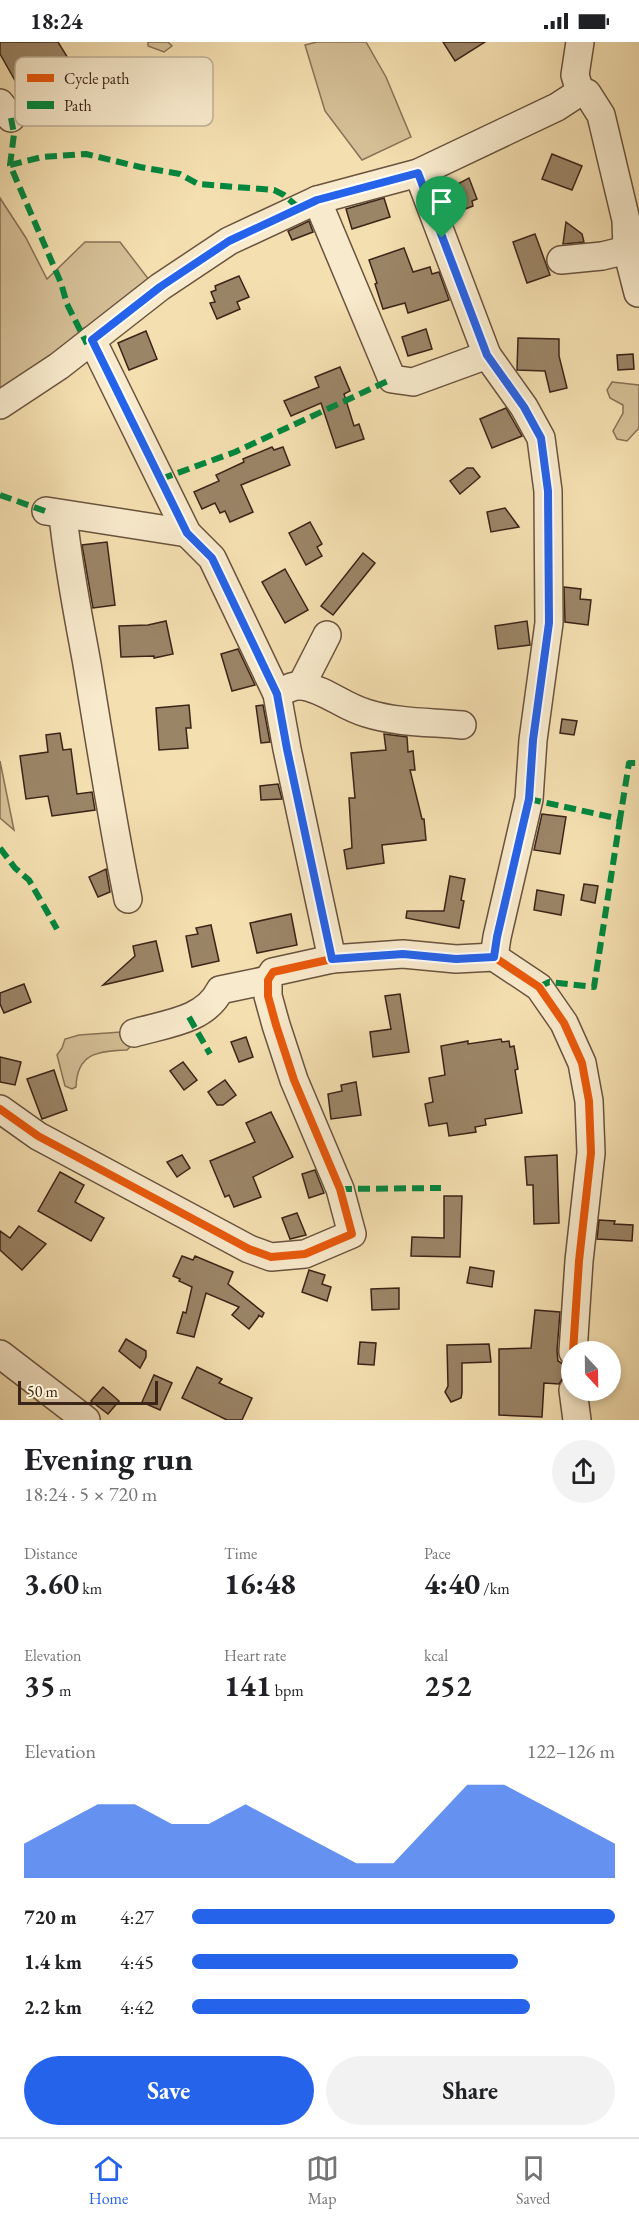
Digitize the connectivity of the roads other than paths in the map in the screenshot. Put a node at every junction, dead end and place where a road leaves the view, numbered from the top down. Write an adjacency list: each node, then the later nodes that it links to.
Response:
1 (580, 42): 2 (street)
2 (580, 92): 3 (street); 5 (street)
3 (418, 173): 4 (street); 9 (street)
4 (317, 200): 8 (street); 9 (street)
5 (627, 249): 6 (street); 7 (street)
6 (561, 260)
7 (638, 293)
8 (92, 340): 10 (street); 11 (street)
9 (487, 355): 16 (street)
10 (0, 405)
11 (187, 533): 13 (street); 15 (street)
12 (327, 634): 13 (street)
13 (289, 690): 14 (street); 17 (street)
14 (462, 725)
15 (128, 899)
16 (494, 957): 17 (street); 21 (street)
17 (332, 959): 18 (street)
18 (268, 980): 19 (street); 20 (street)
19 (134, 1033)
20 (0, 1109)
21 (574, 1341)
22 (0, 1354): 24 (street)
23 (574, 1401): 25 (street)
24 (86, 1420)
25 (577, 1420)

